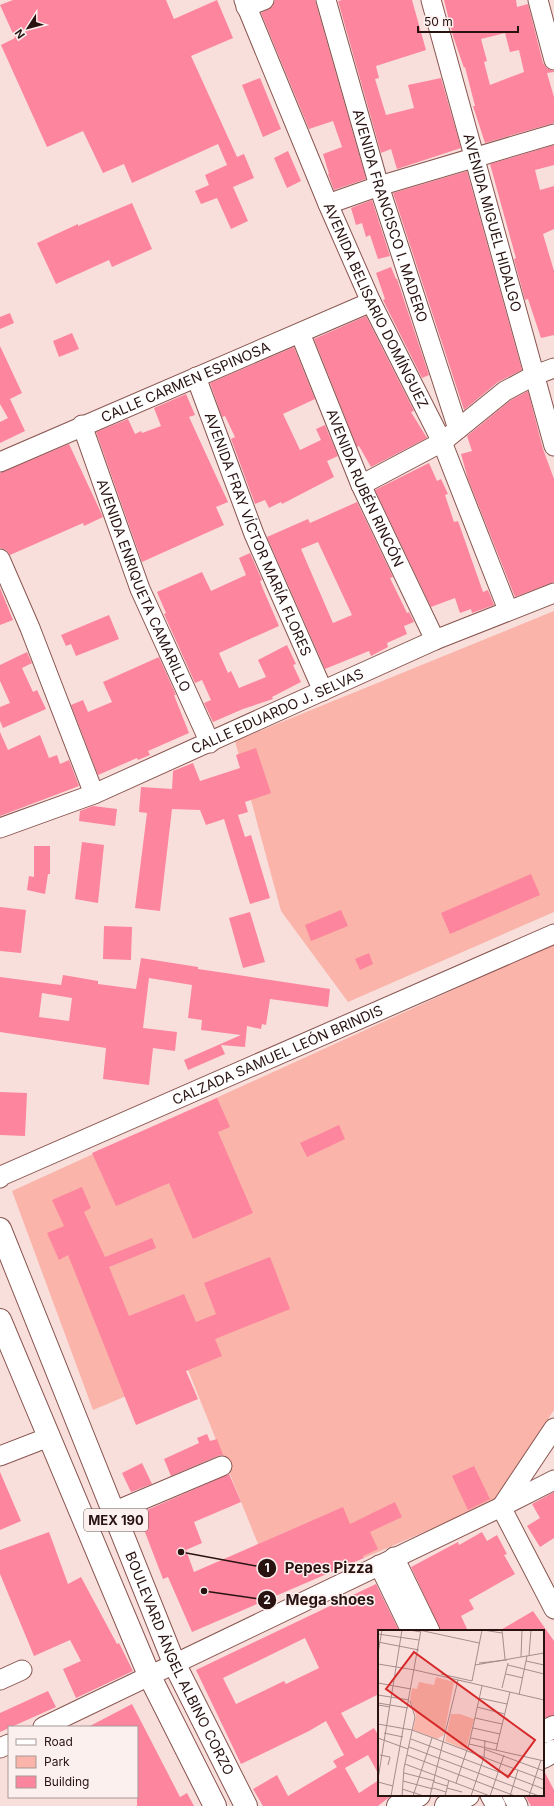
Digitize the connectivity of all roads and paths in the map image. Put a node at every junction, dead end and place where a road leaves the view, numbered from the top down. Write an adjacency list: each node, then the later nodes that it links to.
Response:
1 (326, 0): 8 (street, AVENIDA FRANCISCO I. MADERO)
2 (431, 0): 7 (street, AVENIDA MIGUEL HIDALGO)
3 (538, 0): 5 (street)
4 (251, 2): 9 (street, AVENIDA BELISARIO DOMÍNGUEZ)
5 (554, 60)
6 (554, 134): 7 (street)
7 (474, 157): 8 (street); 13 (street, AVENIDA MIGUEL HIDALGO)
8 (379, 186): 9 (street); 16 (street, AVENIDA FRANCISCO I. MADERO)
9 (328, 204): 10 (street, AVENIDA BELISARIO DOMÍNGUEZ)
10 (371, 302): 11 (street, CALLE CARMEN ESPINOSA); 17 (street, AVENIDA BELISARIO DOMÍNGUEZ)
11 (300, 333): 14 (street, CALLE CARMEN ESPINOSA); 20 (street, AVENIDA RUBÉN RINCÓN)
12 (554, 368): 13 (street)
13 (535, 375): 16 (street); 18 (street, AVENIDA MIGUEL HIDALGO)
14 (196, 377): 15 (street, CALLE CARMEN ESPINOSA); 25 (street, AVENIDA FRAY VÍCTOR MARÍA FLORES)
15 (82, 425): 19 (street, CALLE CARMEN ESPINOSA); 26 (street, AVENIDA ENRIQUETA CAMARILLO)
16 (458, 430): 17 (street)
17 (442, 442): 20 (street); 23 (street, AVENIDA BELISARIO DOMÍNGUEZ)
18 (554, 446)
19 (0, 462)
20 (361, 485): 24 (street, AVENIDA RUBÉN RINCÓN)
21 (0, 559): 27 (street)
22 (554, 593): 23 (street, CALLE EDUARDO J. SELVAS)
23 (508, 610): 24 (street, CALLE EDUARDO J. SELVAS)
24 (435, 640): 25 (street, CALLE EDUARDO J. SELVAS)
25 (323, 691): 26 (street, CALLE EDUARDO J. SELVAS)
26 (210, 743): 27 (street, CALLE EDUARDO J. SELVAS)
27 (94, 794): 28 (street, CALLE EDUARDO J. SELVAS)
28 (0, 828)
29 (554, 934): 30 (street, CALZADA SAMUEL LEÓN BRINDIS)
30 (0, 1176)
31 (0, 1229): 39 (main road, BOULEVARD ÁNGEL ALBINO CORZO / MEX 190)
32 (0, 1320): 34 (main road, BOULEVARD ÁNGEL ALBINO CORZO / MEX 190)
33 (554, 1428): 38 (street)
34 (49, 1437): 35 (street); 46 (main road, BOULEVARD ÁNGEL ALBINO CORZO / MEX 190)
35 (0, 1456)
36 (222, 1466): 39 (street)
37 (554, 1480): 38 (street)
38 (501, 1507): 40 (street); 41 (street)
39 (113, 1512): 44 (main road, BOULEVARD ÁNGEL ALBINO CORZO / MEX 190)
40 (386, 1561): 42 (street); 43 (street); 44 (street)
41 (554, 1609)
42 (411, 1630)
43 (429, 1630)
44 (174, 1663): 46 (street); 58 (main road, BOULEVARD ÁNGEL ALBINO CORZO / MEX 190)
45 (22, 1670): 47 (street)
46 (149, 1675): 48 (street); 57 (main road, BOULEVARD ÁNGEL ALBINO CORZO / MEX 190)
47 (0, 1680)
48 (45, 1726)
49 (554, 1727): 50 (main road)
50 (544, 1732)
51 (554, 1751): 52 (main road)
52 (544, 1756)
53 (417, 1796): 59 (main road)
54 (466, 1796): 60 (main road)
55 (491, 1796): 61 (street)
56 (513, 1796): 62 (street)
57 (215, 1806)
58 (246, 1806)
59 (398, 1806)
60 (446, 1806)
61 (496, 1806)
62 (518, 1806)

